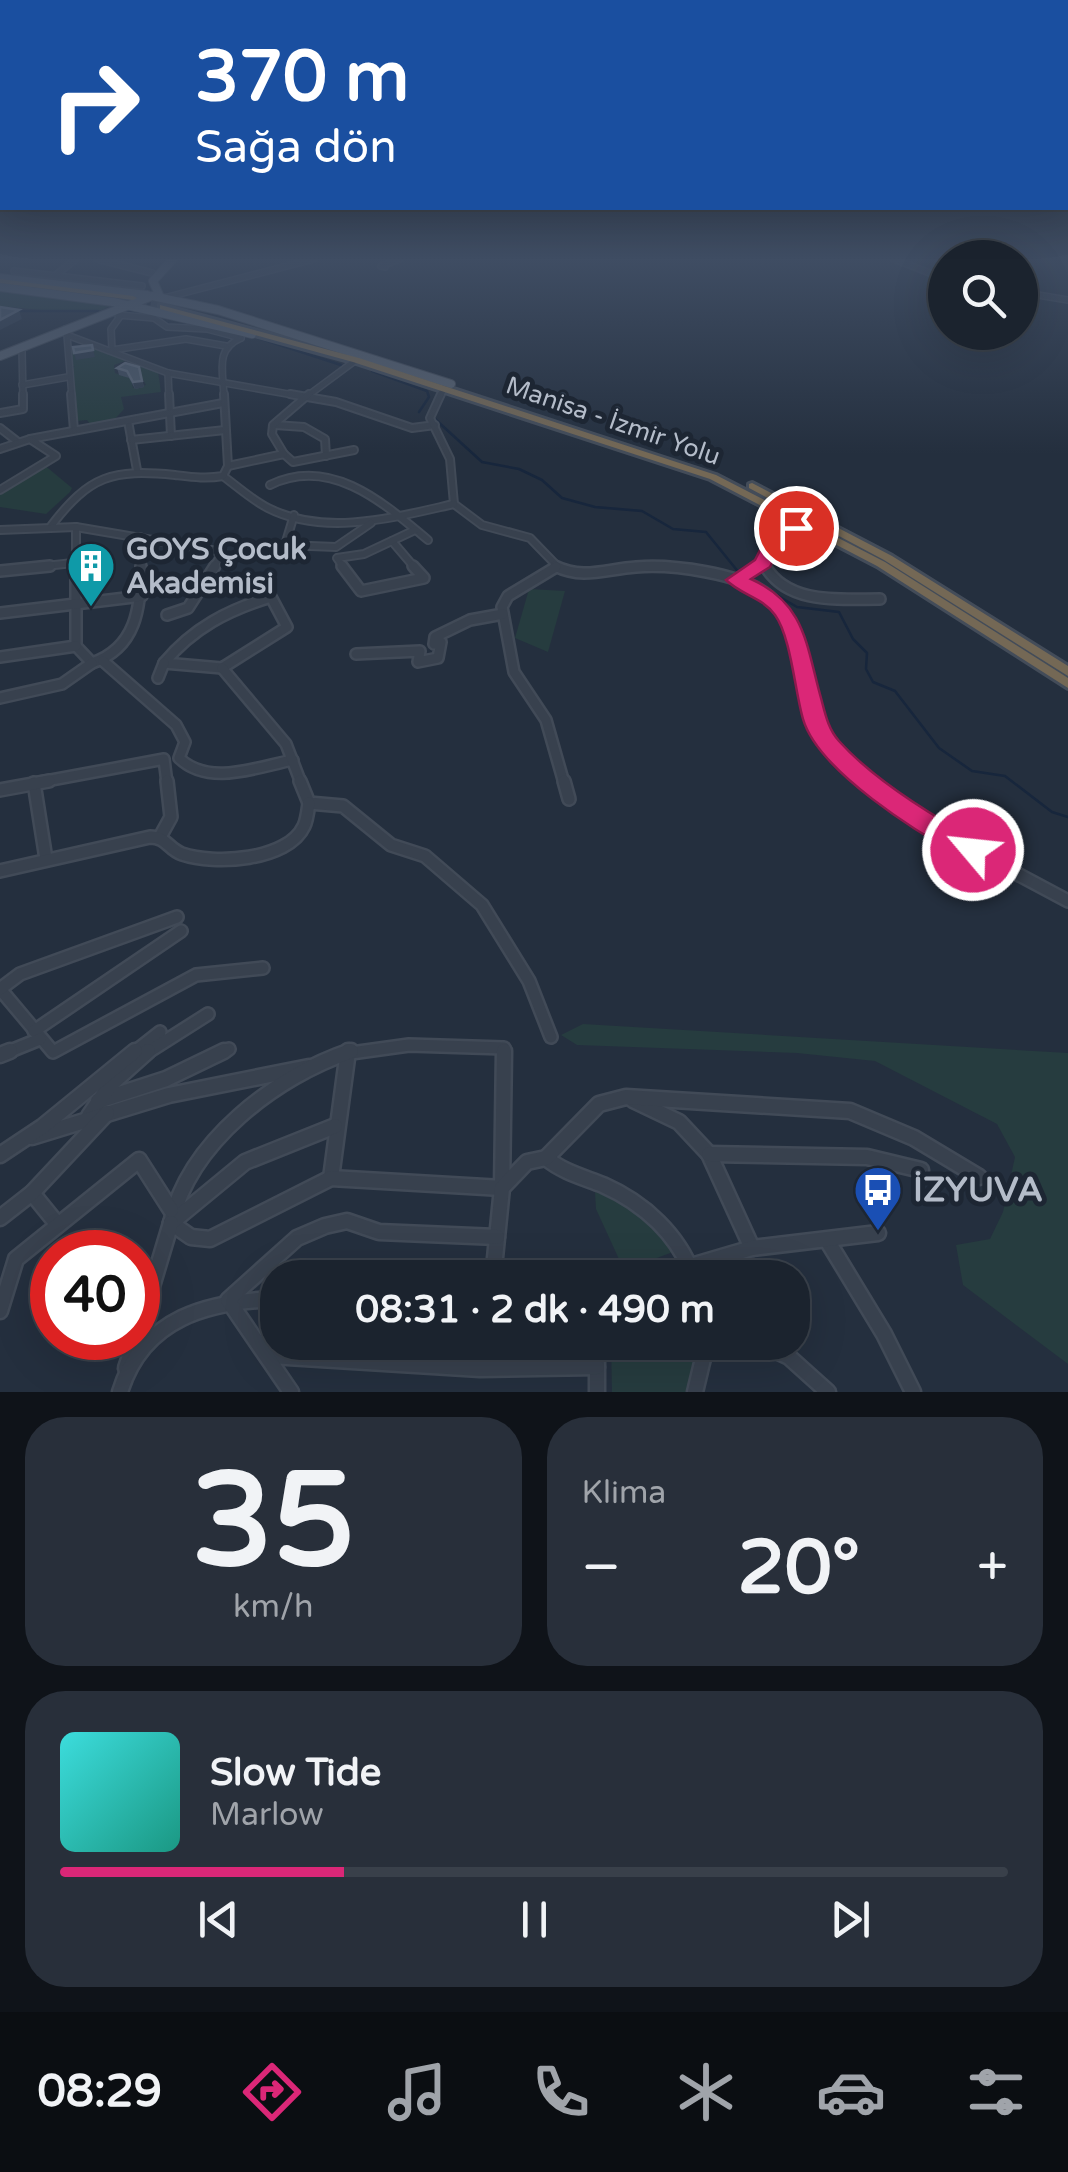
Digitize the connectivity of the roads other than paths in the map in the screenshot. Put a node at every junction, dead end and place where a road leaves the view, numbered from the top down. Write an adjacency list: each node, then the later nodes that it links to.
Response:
1 (84, 324): 10 (main road)
2 (86, 324): 10 (main road)
3 (115, 324): 13 (street)
4 (163, 324): 9 (street)
5 (218, 324): 16 (main road)
6 (240, 324): 16 (highway, Manisa - İzmir Yolu)
7 (241, 324): 21 (highway, Manisa - İzmir Yolu)
8 (263, 324): 21 (main road)
9 (167, 327): 11 (street); 12 (street)
10 (66, 332): 13 (street); 14 (main road); 15 (main road); 18 (street)
11 (182, 340): 12 (street); 13 (street)
12 (226, 346): 19 (street)
13 (112, 350): 17 (street)
14 (22, 351): 15 (main road); 20 (street)
15 (0, 358)
16 (355, 359): 21 (highway, Manisa - İzmir Yolu); 22 (street)
17 (168, 373): 19 (street); 25 (street)
18 (68, 377): 20 (street); 31 (street)
19 (221, 382): 22 (street); 23 (street)
20 (22, 386): 24 (street)
21 (448, 386): 27 (street); 77 (highway, Manisa - İzmir Yolu); 79 (highway, Manisa - İzmir Yolu)
22 (305, 397): 28 (street); 29 (street)
23 (223, 403): 25 (street); 32 (street)
24 (1, 412)
25 (170, 413): 26 (street); 33 (street)
26 (128, 421): 31 (street); 35 (street)
27 (432, 421): 29 (street); 46 (street)
28 (273, 425): 39 (street); 40 (street)
29 (406, 426)
30 (0, 428): 36 (street)
31 (74, 430): 34 (street)
32 (225, 430): 33 (street); 41 (street)
33 (172, 436): 35 (street)
34 (30, 439): 36 (street); 45 (street)
35 (130, 440): 42 (street)
36 (18, 442): 37 (street)
37 (0, 449)
38 (354, 450): 40 (street)
39 (284, 454): 40 (street); 41 (street)
40 (326, 456)
41 (228, 466): 43 (street)
42 (137, 470): 43 (street); 50 (street)
43 (222, 476): 47 (street)
44 (270, 485): 48 (street)
45 (0, 490)
46 (454, 504): 48 (street); 60 (street)
47 (294, 515): 49 (street); 49 (street)
48 (399, 517): 49 (street); 54 (street)
49 (374, 521)
50 (50, 526): 51 (street); 53 (street)
51 (76, 527): 55 (street); 58 (street)
52 (796, 528): 59 (street)
53 (0, 530)
54 (415, 530): 56 (street); 57 (street)
55 (140, 537): 63 (street); 66 (street)
56 (428, 540)
57 (392, 541): 57 (street)
58 (73, 563): 61 (street); 65 (street)
59 (763, 563): 62 (street); 64 (street)
60 (556, 566): 62 (street); 68 (street)
61 (0, 571)
62 (736, 580): 89 (street)
63 (142, 596): 65 (street); 74 (street)
64 (880, 600)
65 (74, 602): 67 (street); 71 (street)
66 (188, 608): 69 (street); 70 (street)
67 (0, 613)
68 (503, 614): 72 (street); 84 (street)
69 (167, 616)
70 (208, 622): 75 (street); 76 (street)
71 (76, 646): 73 (street); 74 (street)
72 (356, 654)
73 (0, 656)
74 (97, 662): 80 (street); 81 (street)
75 (164, 663): 76 (street); 78 (street)
76 (222, 668): 81 (street)
77 (1068, 672)
78 (158, 678)
79 (1068, 684)
80 (0, 698)
81 (294, 760): 85 (street)
82 (34, 783): 83 (street); 86 (street); 87 (street)
83 (0, 790)
84 (569, 799)
85 (309, 803): 86 (street); 97 (street)
86 (160, 837): 87 (street)
87 (46, 859): 88 (street)
88 (0, 871)
89 (1068, 901)
90 (177, 917): 93 (street)
91 (182, 932): 96 (street)
92 (263, 968): 96 (street)
93 (0, 989): 96 (street)
94 (208, 1014): 103 (street)
95 (160, 1032): 107 (street)
96 (37, 1035): 100 (street)
97 (551, 1037)
98 (228, 1048): 103 (street)
99 (348, 1051): 101 (street); 106 (street); 114 (street)
100 (0, 1055)
101 (316, 1066): 104 (street); 116 (street)
102 (626, 1097): 108 (street); 110 (street); 112 (street)
103 (95, 1101): 105 (street)
104 (109, 1111): 105 (street); 115 (street)
105 (89, 1116): 107 (street)
106 (335, 1126): 113 (street); 116 (street)
107 (32, 1137): 109 (street)
108 (709, 1154): 111 (street); 122 (street)
109 (0, 1155)
110 (546, 1158): 114 (street); 125 (street)
111 (921, 1170)
112 (979, 1177)
113 (331, 1178): 114 (street); 116 (street)
114 (502, 1188): 120 (street)
115 (32, 1193): 117 (street); 118 (street)
116 (171, 1216): 118 (street); 123 (street)
117 (0, 1218)
118 (58, 1225): 127 (street)
119 (878, 1233): 121 (street)
120 (497, 1237): 124 (street); 129 (street)
121 (827, 1240): 122 (street); 144 (street)
122 (752, 1248): 126 (street)
123 (160, 1254)
124 (495, 1260)
125 (684, 1260)
126 (722, 1260)
127 (4, 1280): 130 (street)
128 (260, 1299): 129 (street)
129 (228, 1300): 131 (street); 139 (street)
130 (0, 1311)
131 (260, 1345)
132 (129, 1360): 139 (street)
133 (273, 1360): 140 (street)
134 (335, 1360): 138 (street)
135 (597, 1360): 138 (street)
136 (702, 1360): 142 (street)
137 (793, 1360): 143 (street)
138 (597, 1366): 141 (street)
139 (122, 1384)
140 (291, 1392)
141 (597, 1392)
142 (694, 1392)
143 (828, 1392)
144 (914, 1392)

